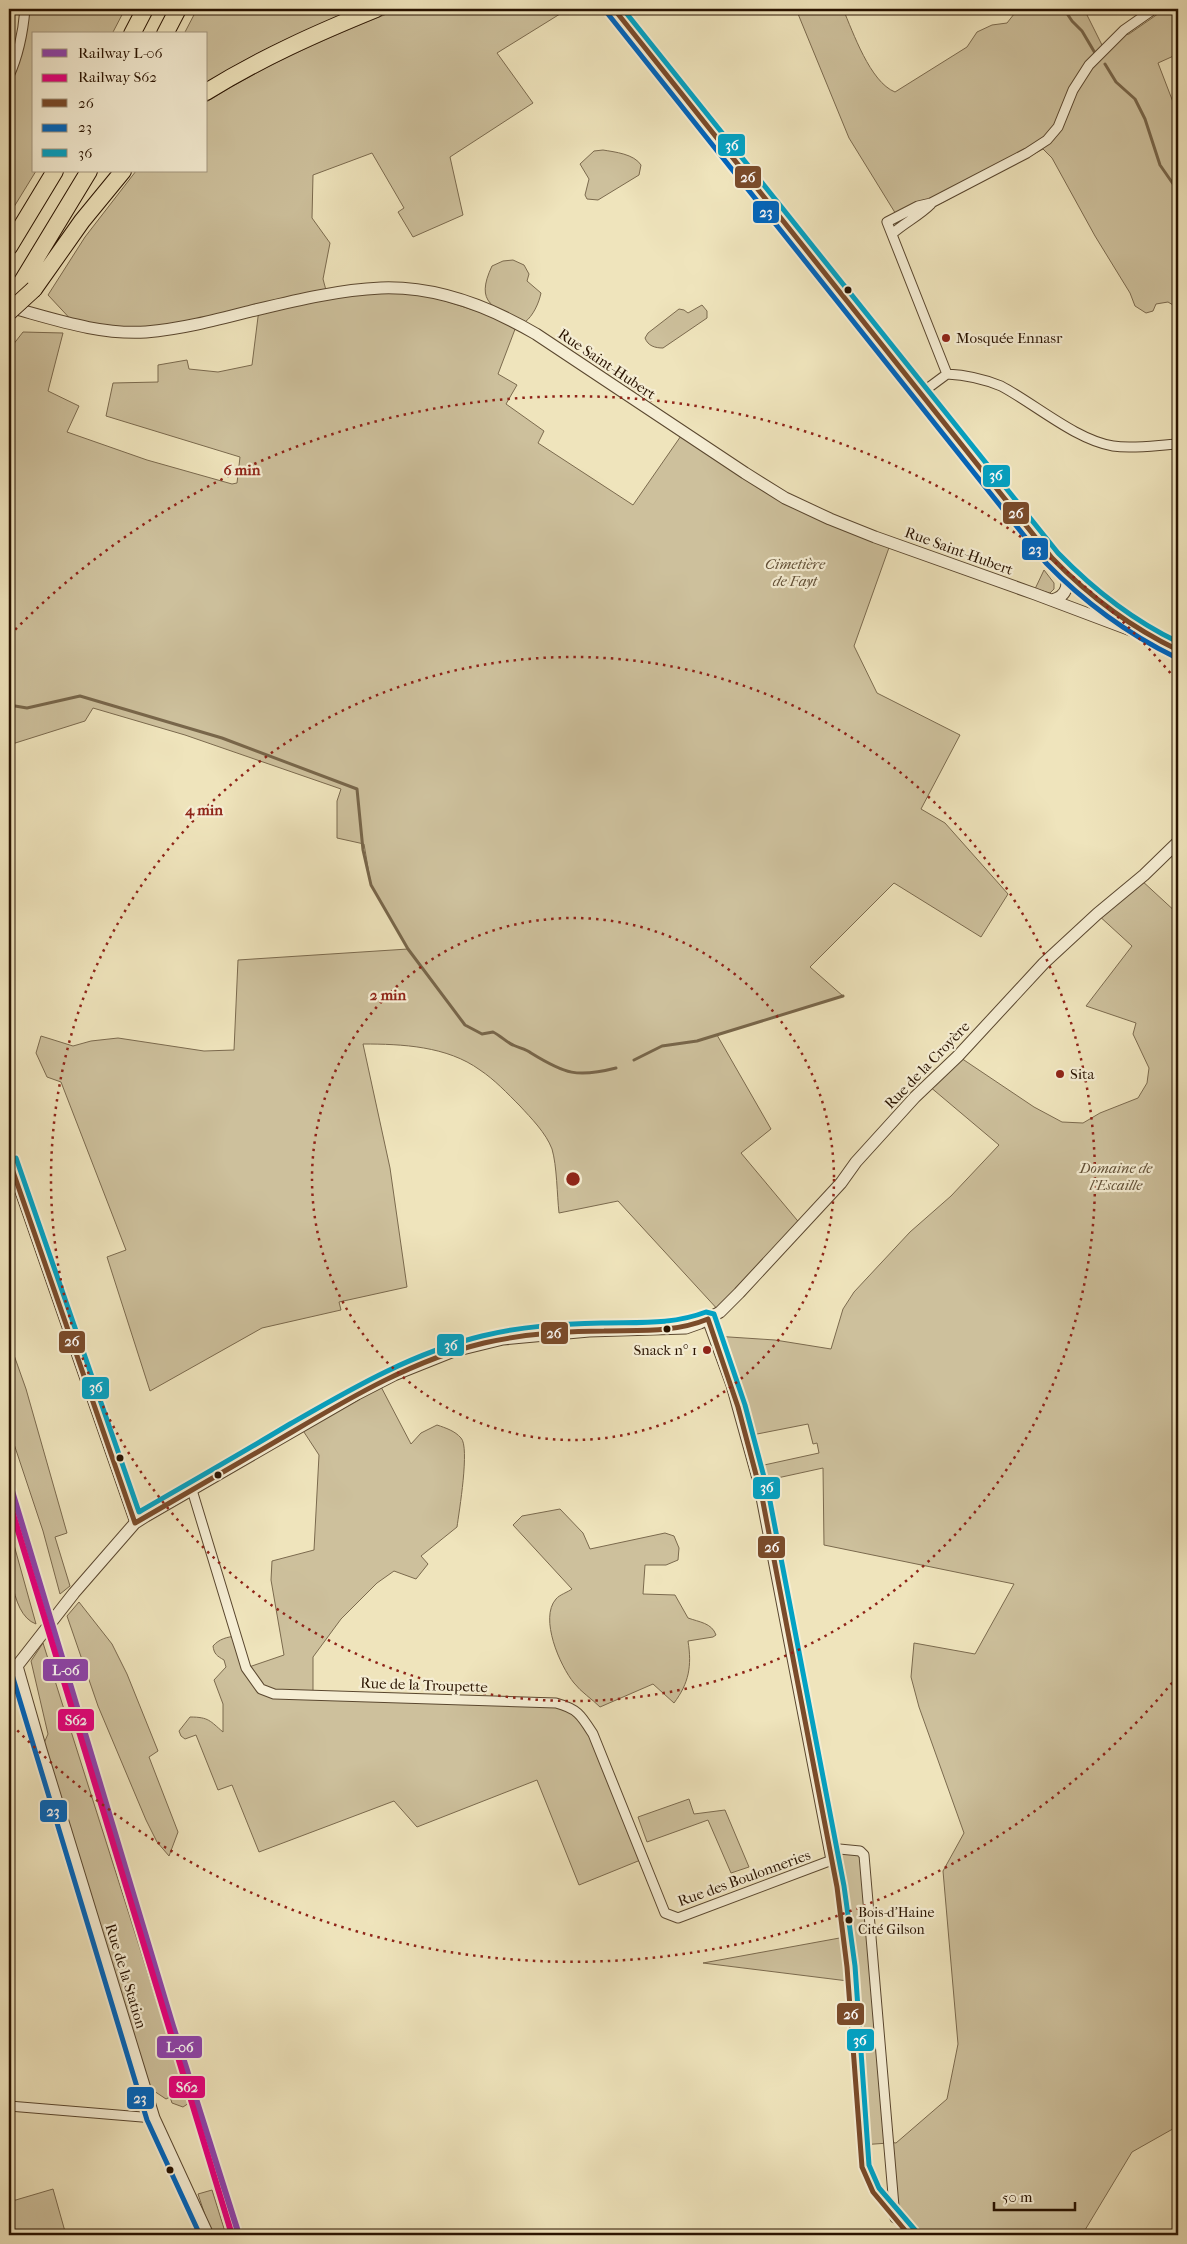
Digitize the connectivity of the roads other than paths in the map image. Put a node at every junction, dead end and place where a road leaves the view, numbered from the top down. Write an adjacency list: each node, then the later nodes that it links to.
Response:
1 (25, 9): 9 (street)
2 (145, 9): 7 (highway)
3 (178, 9): 8 (highway)
4 (376, 9): 10 (highway)
5 (614, 9): 20 (main road)
6 (1154, 9): 19 (street)
7 (133, 32)
8 (166, 32)
9 (9, 76)
10 (208, 91)
11 (54, 172): 14 (highway)
12 (88, 172): 15 (highway)
13 (122, 172): 15 (highway)
14 (9, 247)
15 (28, 287): 16 (highway); 18 (highway, bridge)
16 (9, 304)
17 (9, 308): 24 (street, Rue Saint-Hubert)
18 (9, 312)
19 (947, 374): 20 (street); 21 (street)
20 (920, 394): 22 (main road)
21 (1178, 444)
22 (1052, 558): 23 (main road); 24 (street)
23 (1092, 597): 24 (street); 25 (street); 26 (main road)
24 (1057, 598): 25 (street, Rue Saint-Hubert)
25 (1086, 612): 26 (street, Rue Saint-Hubert)
26 (1154, 640): 27 (main road)
27 (1178, 650)
28 (1178, 842): 30 (street, Rue de la Croyère)
29 (9, 1160): 32 (street)
30 (708, 1319): 31 (street, Rue de la Croyère); 34 (street)
31 (192, 1490): 32 (street, Rue de la Croyère); 36 (street, Rue de la Troupette)
32 (135, 1523): 33 (street, Rue de la Croyère)
33 (16, 1666): 38 (street, Rue de la Station)
34 (829, 1848): 35 (street); 39 (street)
35 (832, 1860): 36 (street, Rue des Boulonneries)
36 (665, 1913)
37 (9, 2106): 38 (street)
38 (154, 2118): 40 (street, Rue de la Station)
39 (895, 2218)
40 (208, 2235)

